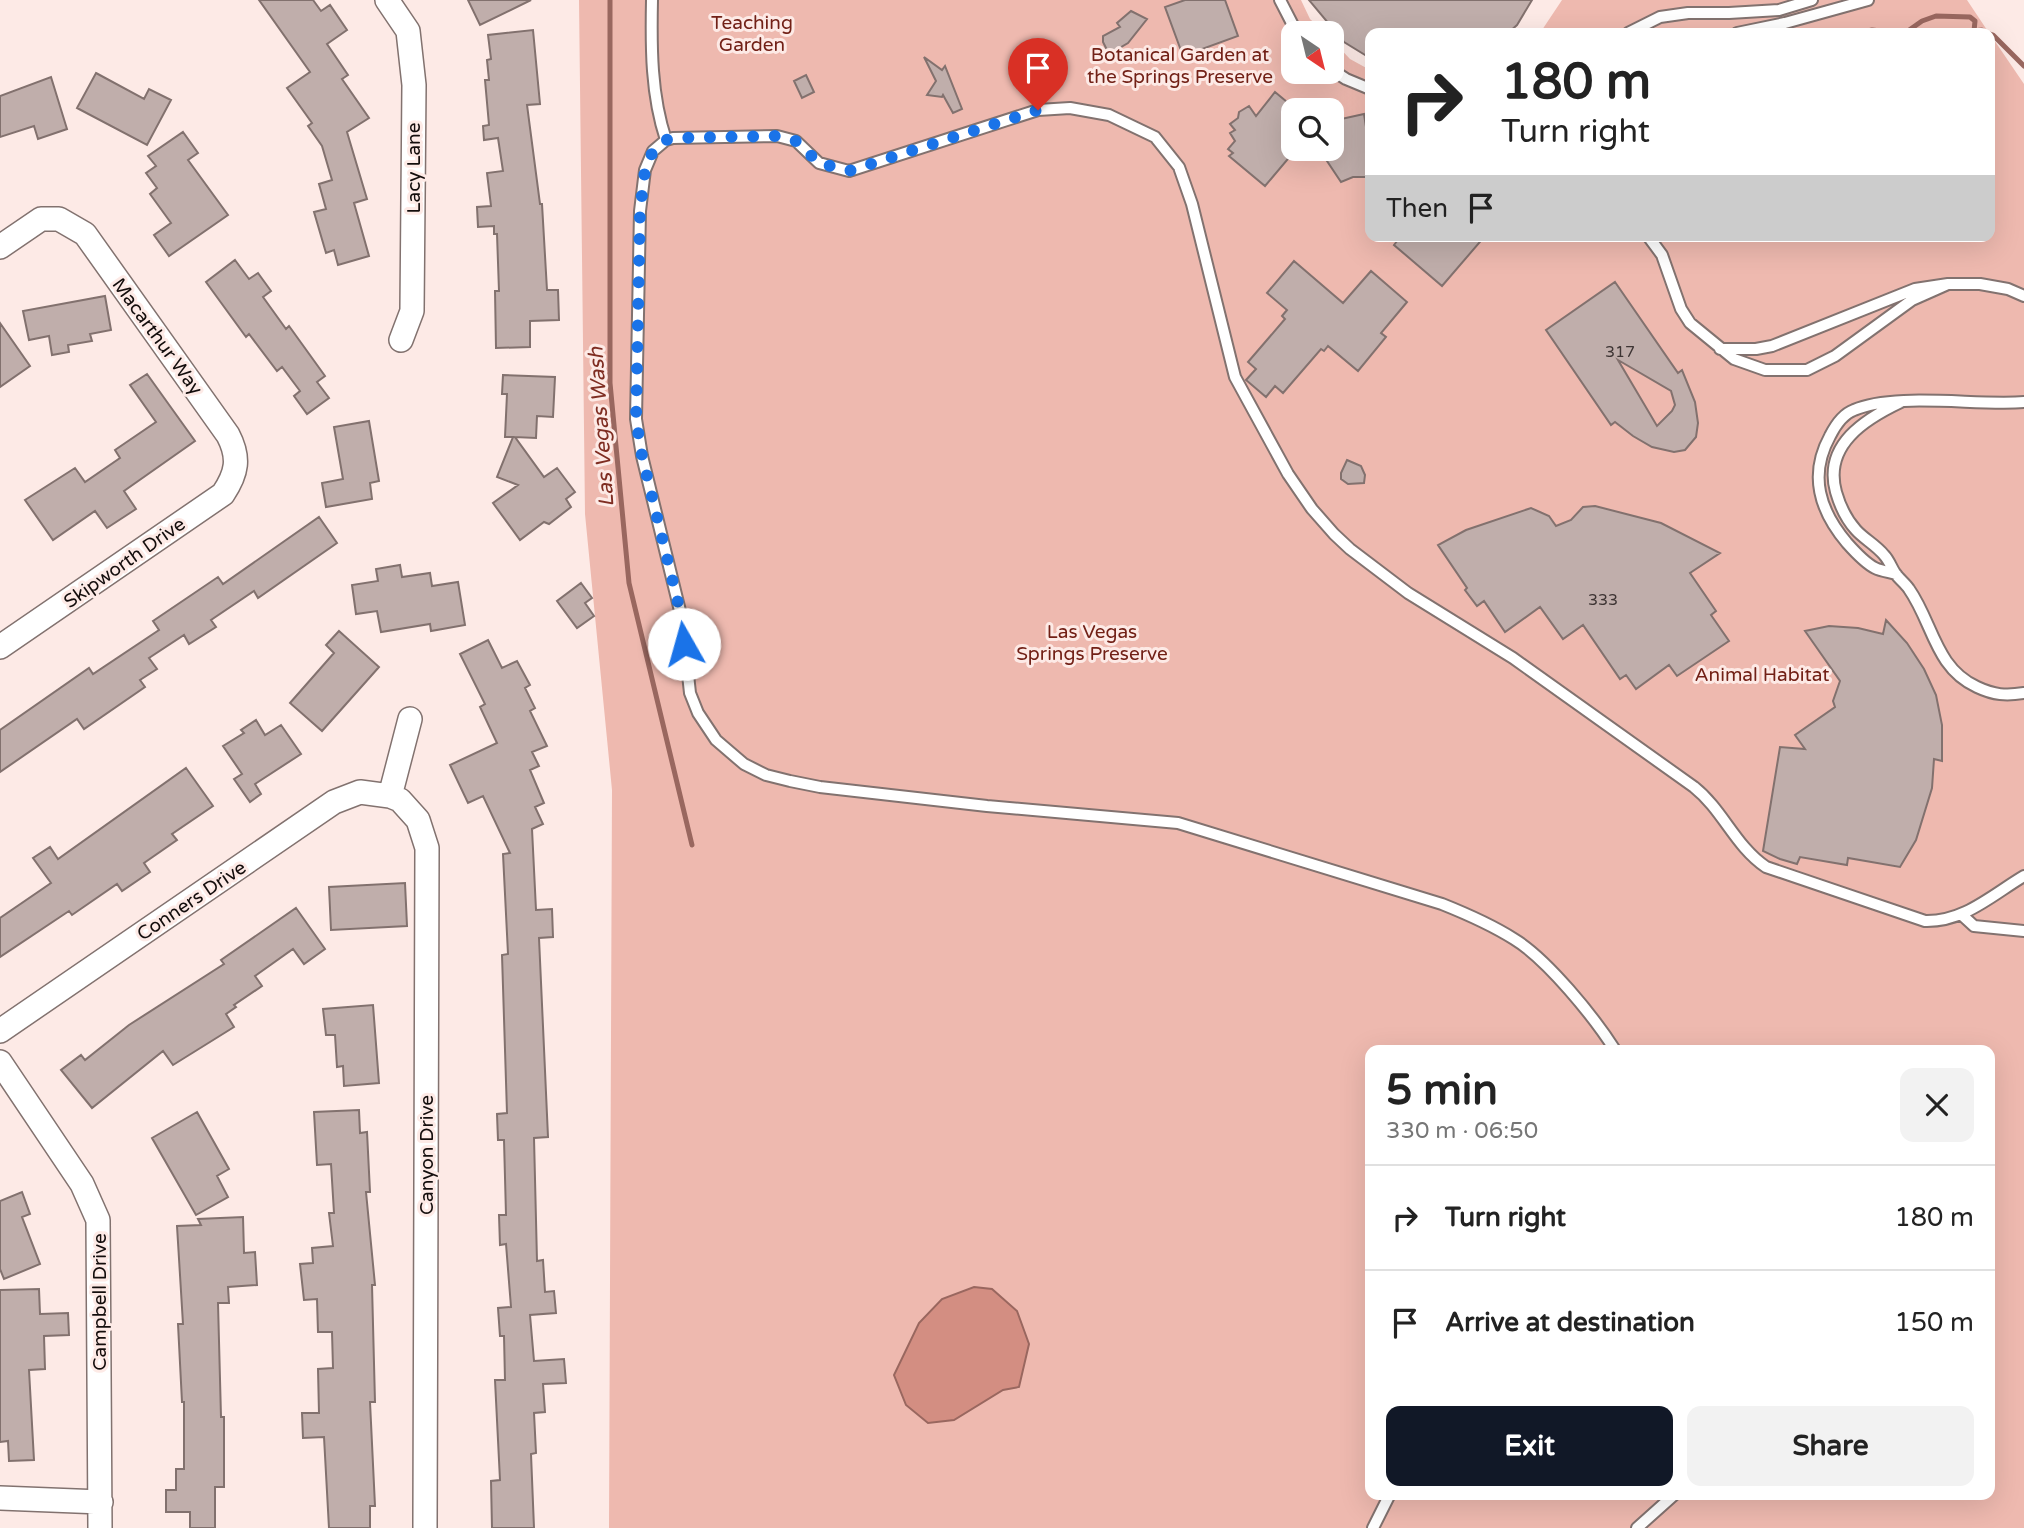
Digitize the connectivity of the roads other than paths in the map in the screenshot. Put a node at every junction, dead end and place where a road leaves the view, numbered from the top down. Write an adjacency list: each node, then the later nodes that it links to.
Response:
1 (387, 0): 16 (street, Lacy Lane)
2 (652, 0): 11 (lane)
3 (1280, 0): 6 (lane)
4 (1812, 0): 7 (lane)
5 (1866, 0): 8 (lane)
6 (1291, 21)
7 (1638, 28)
8 (1760, 28)
9 (1344, 78): 10 (lane)
10 (1365, 87)
11 (666, 140): 27 (lane); 30 (lane)
12 (1652, 242): 17 (lane)
13 (0, 247): 20 (street, Macarthur Way)
14 (1948, 284): 15 (lane); 17 (lane); 17 (lane)
15 (2024, 296)
16 (401, 340)
17 (1720, 349)
18 (1901, 402): 19 (lane); 21 (lane); 21 (lane)
19 (2024, 402)
20 (236, 467): 22 (street, Skipworth Drive)
21 (1896, 574): 23 (lane)
22 (0, 647)
23 (2024, 693)
24 (410, 719): 25 (street)
25 (390, 796): 29 (street, Conners Drive); 37 (street, Canyon Drive)
26 (2024, 876): 27 (lane)
27 (1962, 915): 28 (lane)
28 (2024, 931)
29 (0, 1031)
30 (1611, 1045)
31 (0, 1062): 35 (street, Campbell Drive)
32 (0, 1499): 35 (street)
33 (1387, 1500): 38 (lane)
34 (1668, 1500): 39 (lane)
35 (100, 1502): 36 (street, Campbell Drive)
36 (100, 1528)
37 (425, 1528)
38 (1373, 1528)
39 (1637, 1528)

